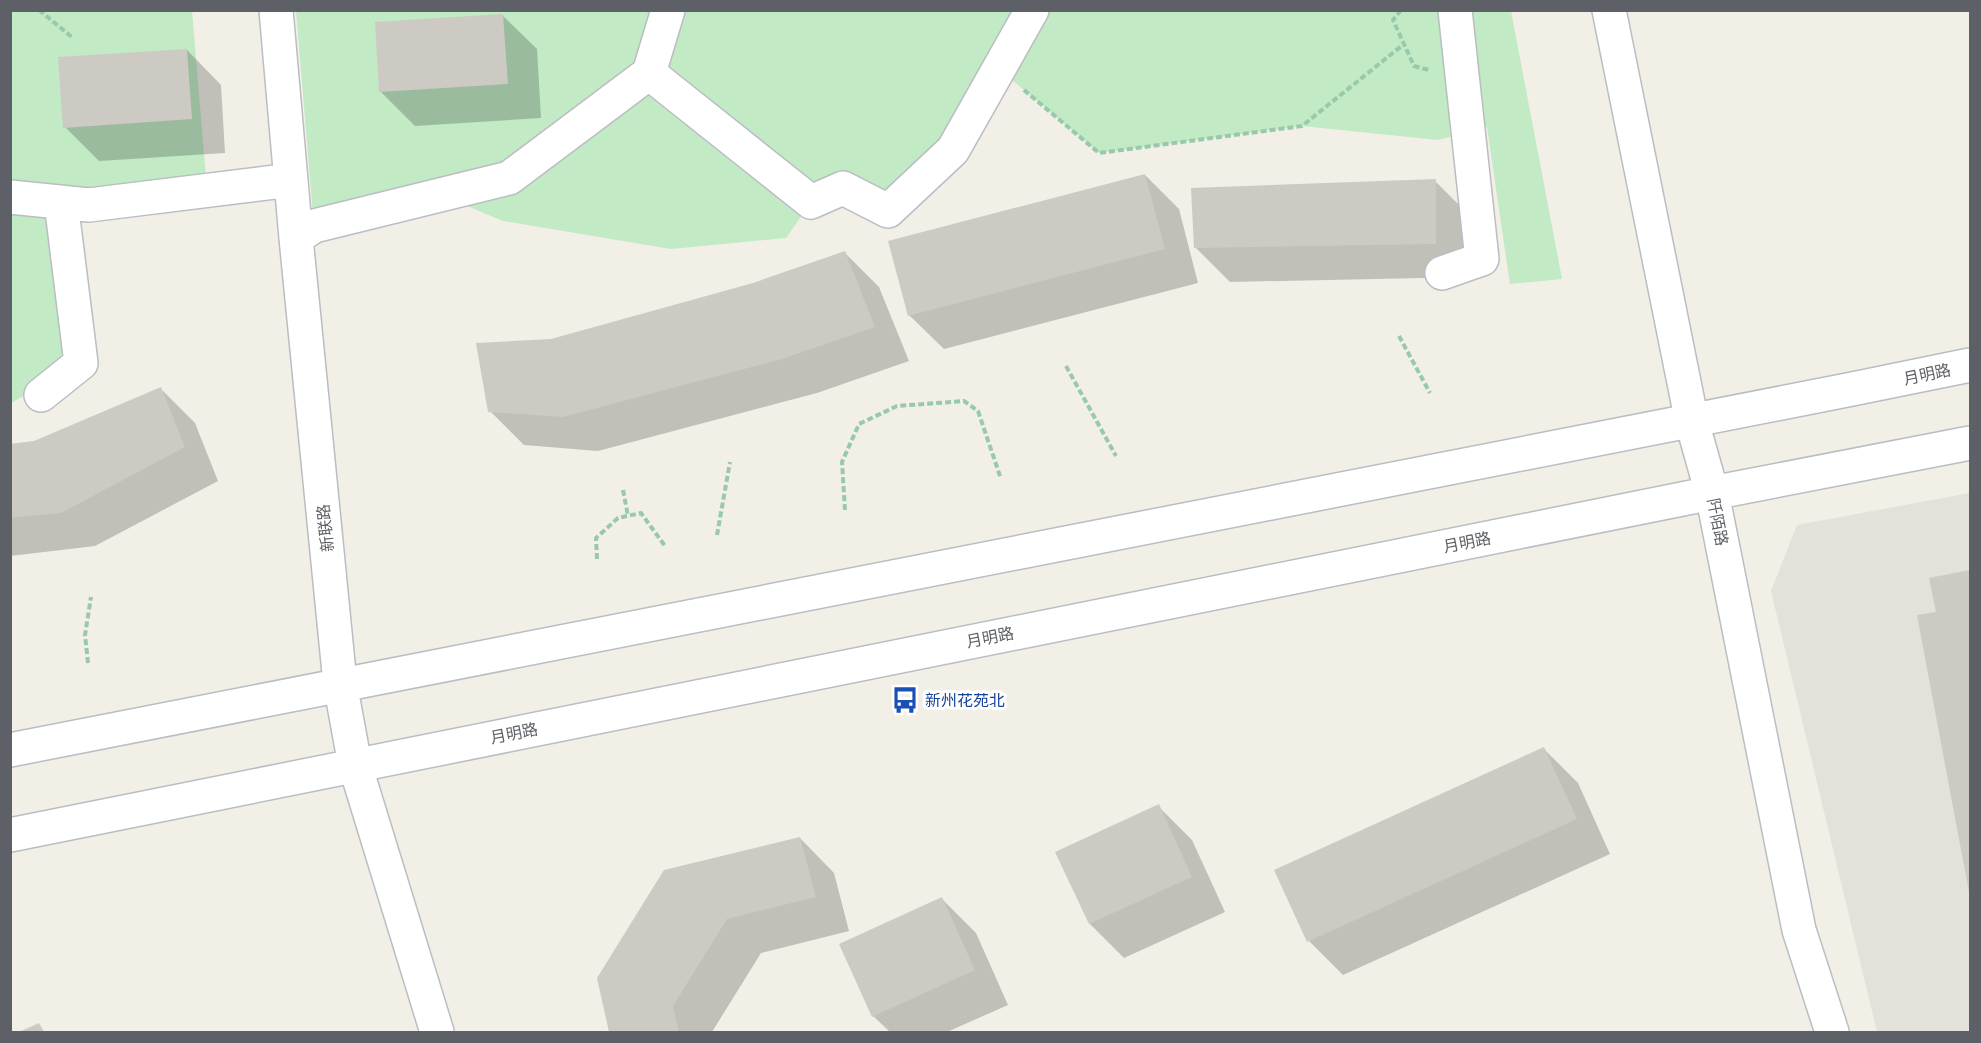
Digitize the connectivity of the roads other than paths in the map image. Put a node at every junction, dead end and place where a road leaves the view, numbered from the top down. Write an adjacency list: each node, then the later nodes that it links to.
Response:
1 (276, 10): 7 (street, 新联路)
2 (669, 10): 6 (street)
3 (1032, 10): 6 (street)
4 (1455, 10): 11 (street)
5 (1609, 10): 14 (street, 阡陌路)
6 (649, 73): 10 (street)
7 (291, 180): 9 (street); 10 (street, 新联路)
8 (10, 197): 9 (street)
9 (61, 202): 13 (street)
10 (296, 238): 17 (street, 新联路)
11 (1442, 273)
12 (1971, 365): 14 (street, 月明路)
13 (41, 395)
14 (1692, 422): 16 (street, 阡陌路); 17 (street, 月明路)
15 (1971, 443): 16 (street, 月明路)
16 (1712, 493): 19 (street, 月明路); 22 (street, 阡陌路)
17 (340, 683): 18 (street, 月明路); 19 (street, 新联路)
18 (10, 750)
19 (355, 765): 20 (street, 月明路); 21 (street, 新联路)
20 (10, 835)
21 (437, 1032)
22 (1832, 1032)

